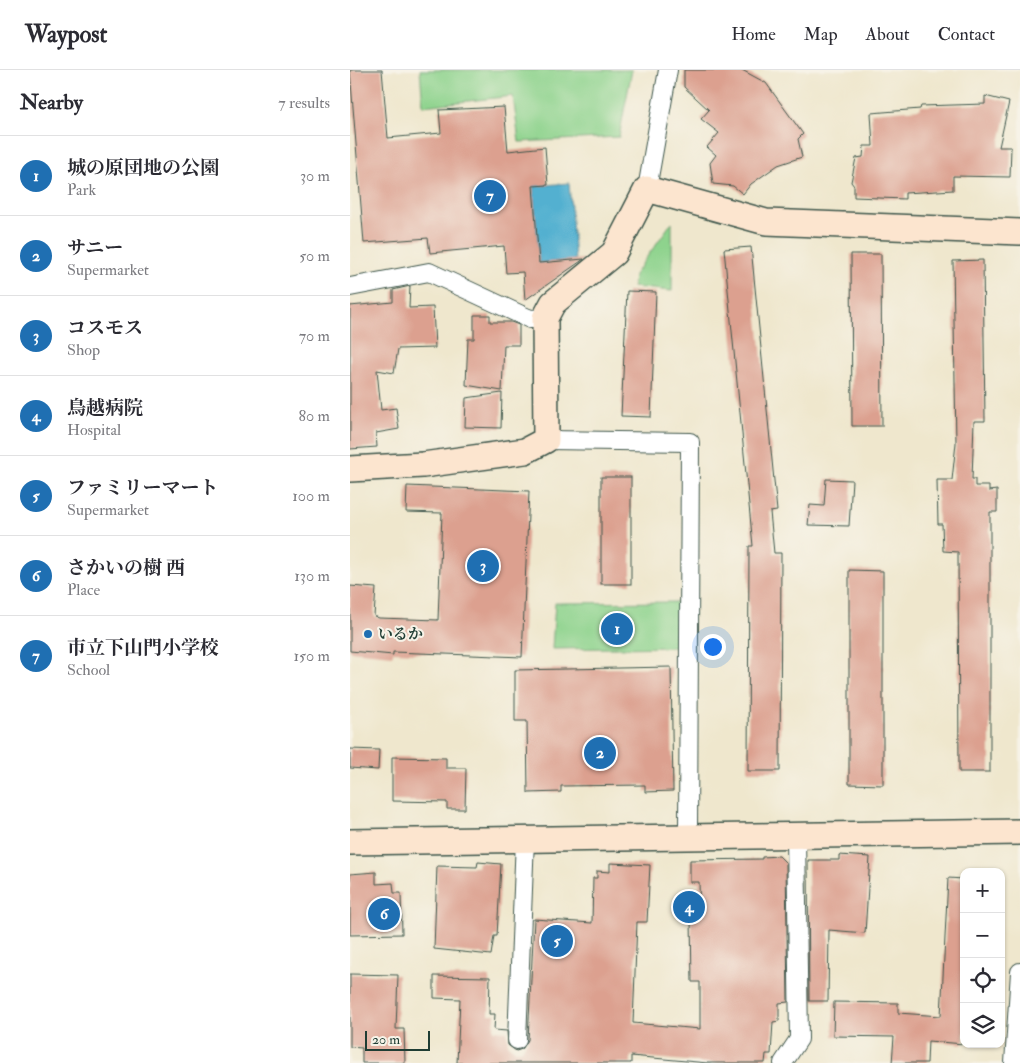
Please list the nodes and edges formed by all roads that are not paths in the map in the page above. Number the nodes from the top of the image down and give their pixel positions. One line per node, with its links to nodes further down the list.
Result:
1 (668, 70): 2 (street)
2 (647, 189): 3 (street); 5 (street)
3 (1020, 232)
4 (350, 287): 5 (street)
5 (545, 318): 6 (street)
6 (546, 440): 7 (street); 9 (street)
7 (350, 469)
8 (1020, 832): 10 (street)
9 (688, 835): 10 (street); 11 (street)
10 (796, 835): 15 (street)
11 (525, 839): 12 (street); 14 (street)
12 (350, 842)
13 (1020, 972): 16 (street)
14 (517, 1040)
15 (782, 1063)
16 (1014, 1063)

